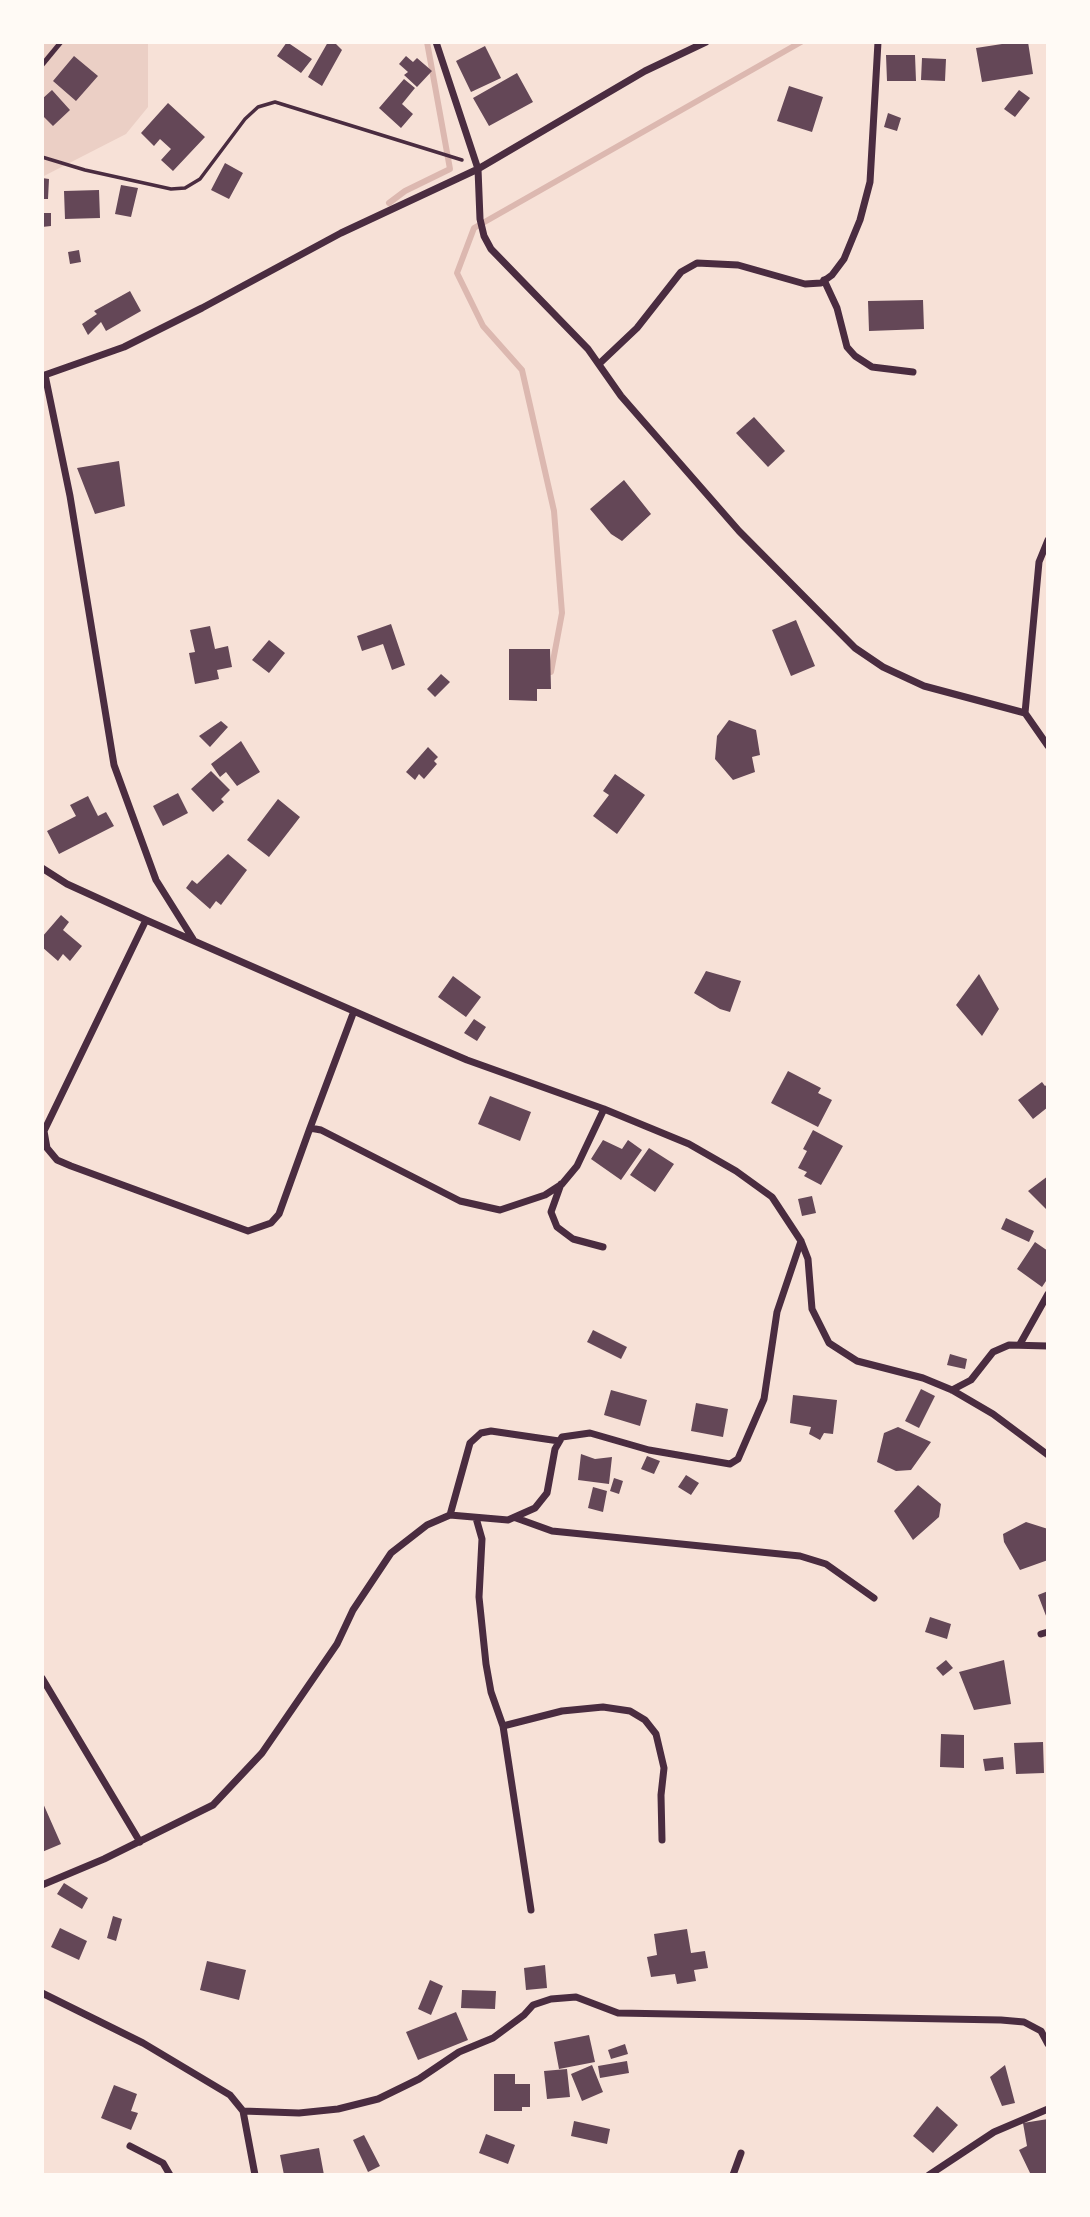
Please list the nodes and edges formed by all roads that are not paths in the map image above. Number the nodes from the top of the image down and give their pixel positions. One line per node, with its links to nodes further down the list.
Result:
1 (61, 42): 5 (lane)
2 (436, 42): 6 (street)
3 (706, 42): 6 (street)
4 (878, 42): 7 (street)
5 (42, 65)
6 (476, 166): 8 (street); 10 (street)
7 (824, 280): 8 (street); 9 (street)
8 (599, 364): 12 (street)
9 (913, 372)
10 (43, 376): 16 (street)
11 (1048, 540): 12 (street)
12 (1025, 713): 13 (street)
13 (1048, 746)
14 (42, 868): 15 (street)
15 (146, 920): 16 (street); 19 (street)
16 (193, 939): 17 (street)
17 (354, 1011): 18 (street); 19 (street)
18 (604, 1109): 20 (street); 21 (street)
19 (310, 1128): 20 (street)
20 (562, 1184): 22 (street)
21 (801, 1241): 26 (street); 27 (street)
22 (603, 1247)
23 (1048, 1294): 24 (street)
24 (1020, 1344): 25 (street); 26 (street)
25 (1048, 1346)
26 (952, 1390): 28 (street)
27 (559, 1441): 29 (street); 31 (street)
28 (1048, 1455)
29 (450, 1515): 30 (street); 36 (street)
30 (477, 1518): 31 (street); 34 (street)
31 (515, 1518): 32 (street)
32 (874, 1598)
33 (42, 1678): 36 (street)
34 (503, 1726): 35 (street); 38 (street)
35 (662, 1840)
36 (140, 1842): 37 (street)
37 (42, 1885)
38 (531, 1910)
39 (42, 1993): 42 (street)
40 (1048, 2044): 42 (street)
41 (1048, 2109): 48 (street)
42 (243, 2111): 46 (street)
43 (130, 2146): 45 (street)
44 (741, 2153): 47 (street)
45 (170, 2175)
46 (255, 2175)
47 (733, 2175)
48 (929, 2175)

